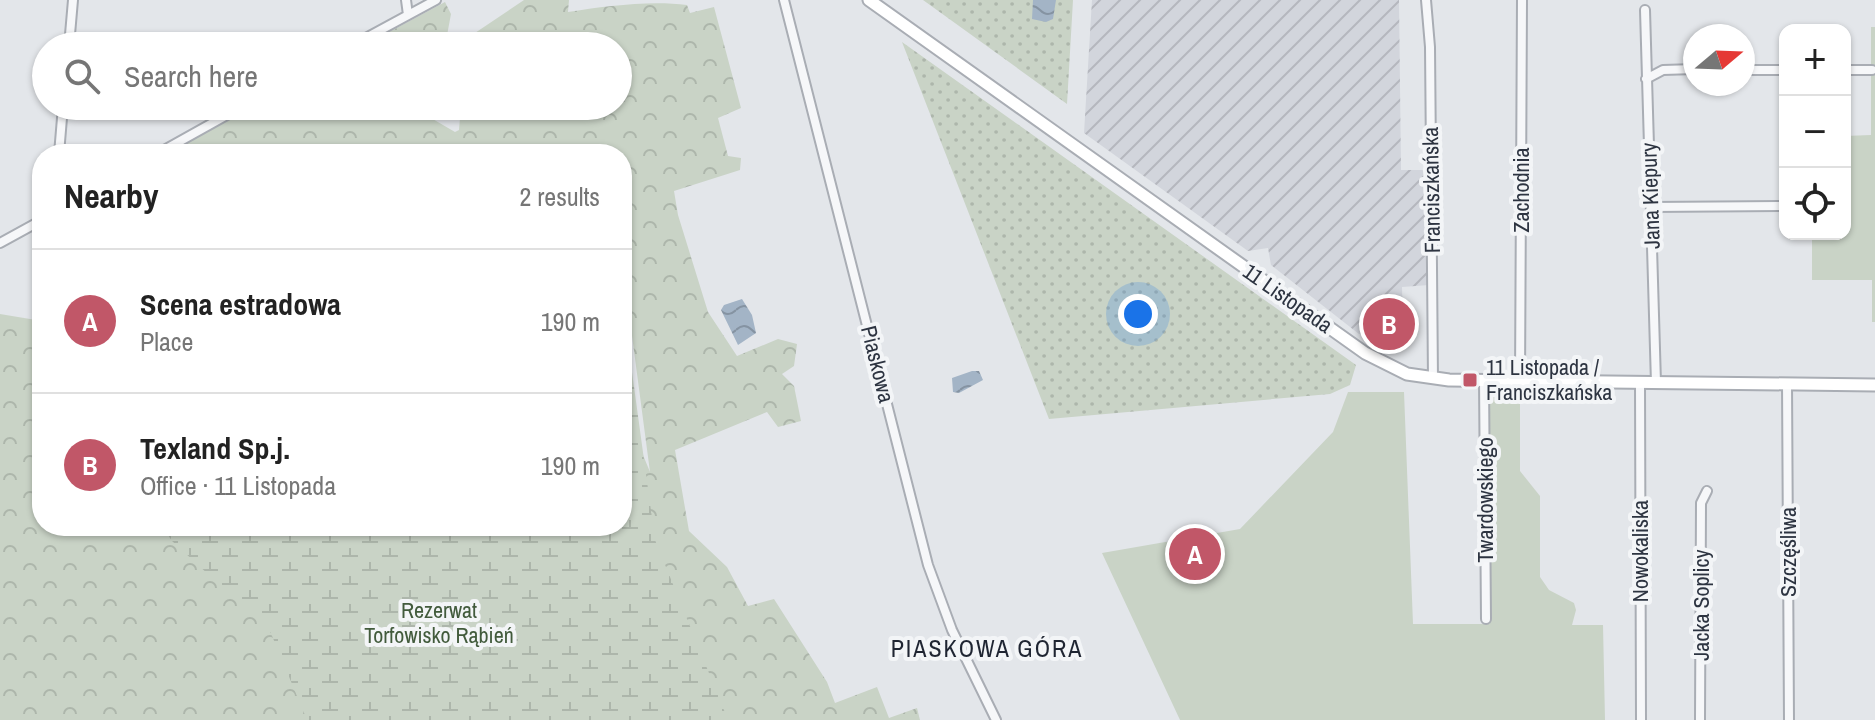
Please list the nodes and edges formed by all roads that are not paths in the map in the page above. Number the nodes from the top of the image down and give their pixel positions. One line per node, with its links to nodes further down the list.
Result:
1 (73, 0): 10 (street)
2 (406, 0): 9 (street)
3 (436, 0): 9 (street)
4 (784, 0): 35 (street, Piaskowa)
5 (869, 0): 26 (street, 11 Listopada)
6 (1426, 0): 26 (street, Franciszkańska)
7 (1522, 0): 28 (street, Zachodnia)
8 (1645, 10): 17 (street, Jana Kiepury)
9 (408, 15): 11 (street)
10 (70, 32)
11 (377, 32)
12 (1683, 69): 17 (street)
13 (1755, 70): 14 (street)
14 (1779, 70)
15 (1851, 70): 16 (street)
16 (1872, 70)
17 (1646, 79): 23 (street, Jana Kiepury)
18 (62, 120): 20 (street)
19 (218, 120): 21 (street)
20 (60, 144)
21 (175, 144)
22 (1779, 206): 23 (street)
23 (1651, 207): 30 (street, Jana Kiepury)
24 (32, 225): 25 (street)
25 (0, 243)
26 (1433, 379): 27 (street, 11 Listopada)
27 (1484, 380): 28 (street, 11 Listopada); 34 (street, Twardowskiego)
28 (1520, 381): 29 (street, 11 Listopada)
29 (1640, 383): 30 (street, 11 Listopada); 36 (street, Nowokaliska)
30 (1656, 383): 31 (street, 11 Listopada)
31 (1787, 383): 32 (street, 11 Listopada); 38 (street, Szczęśliwa)
32 (1875, 385)
33 (1707, 491): 37 (street, Jacka Soplicy)
34 (1486, 619)
35 (996, 720)
36 (1641, 720)
37 (1700, 720)
38 (1789, 720)

